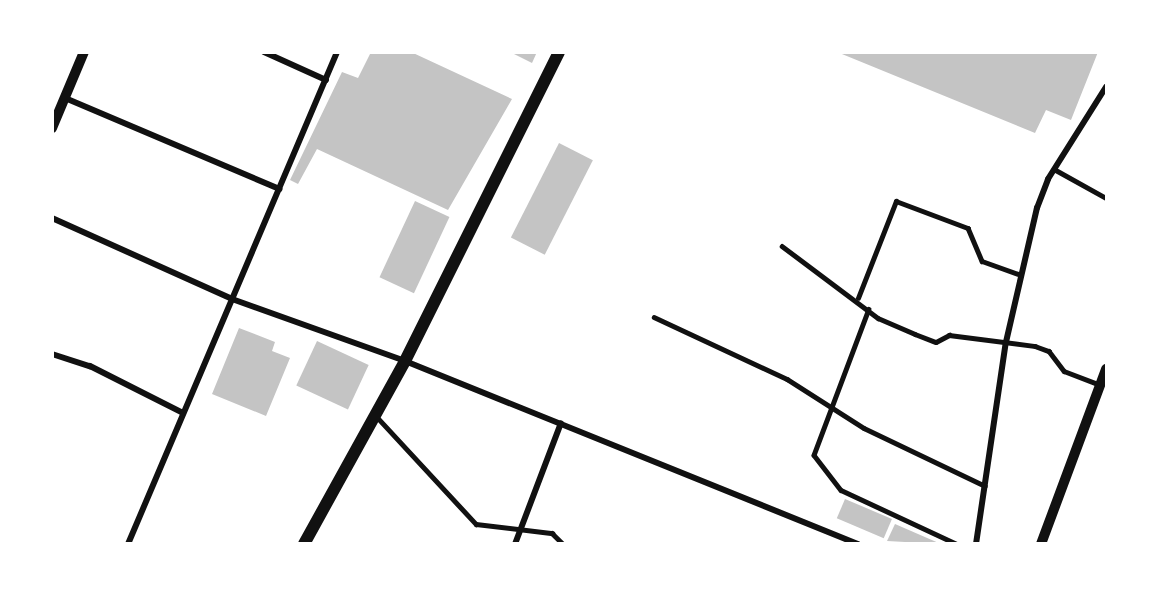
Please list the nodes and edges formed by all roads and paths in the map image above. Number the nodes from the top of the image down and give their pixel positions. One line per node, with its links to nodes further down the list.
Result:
1 (84, 52): 7 (street)
2 (264, 52): 5 (street)
3 (337, 52): 5 (street)
4 (559, 52): 21 (main road)
5 (326, 80): 10 (street)
6 (1107, 87): 9 (street)
7 (65, 98): 8 (street); 10 (street)
8 (52, 128)
9 (1054, 169): 11 (lane); 14 (street)
10 (279, 189): 16 (street)
11 (1107, 198)
12 (52, 218): 16 (street)
13 (782, 246): 15 (lane)
14 (1021, 274): 15 (lane); 19 (street)
15 (858, 298): 17 (lane)
16 (232, 299): 21 (street); 25 (street)
17 (869, 309): 19 (lane); 24 (lane)
18 (654, 317): 24 (lane)
19 (1006, 342): 23 (lane); 28 (street)
20 (52, 354): 25 (street)
21 (405, 361): 26 (main road); 27 (street)
22 (1107, 369): 23 (street)
23 (1101, 393): 37 (street)
24 (831, 408): 28 (lane); 35 (lane)
25 (183, 413): 30 (street)
26 (375, 415): 29 (lane); 31 (main road)
27 (561, 423): 29 (street); 34 (street)
28 (987, 486): 36 (street)
29 (521, 528): 32 (street); 33 (lane)
30 (128, 543)
31 (304, 543)
32 (515, 543)
33 (563, 543)
34 (858, 543)
35 (957, 543)
36 (976, 543)
37 (1041, 543)

